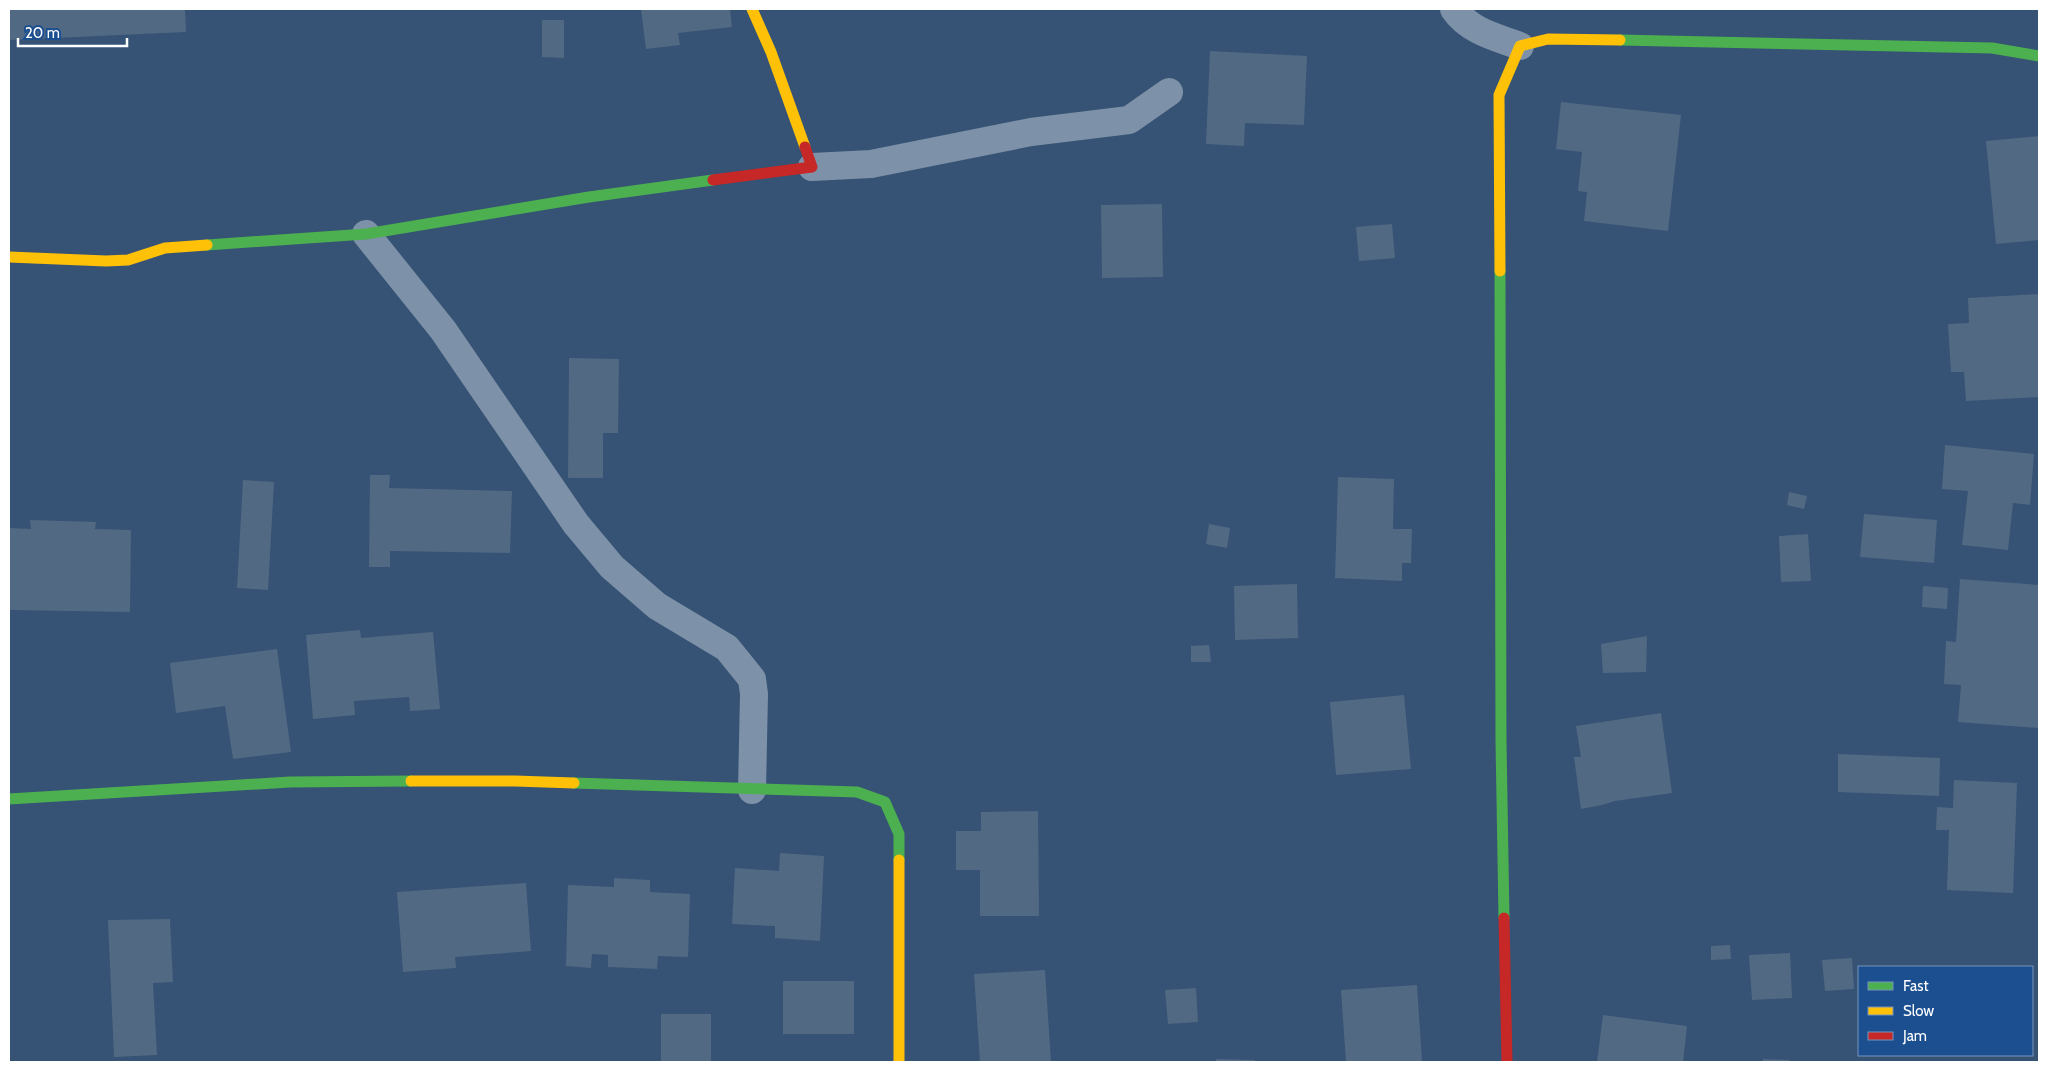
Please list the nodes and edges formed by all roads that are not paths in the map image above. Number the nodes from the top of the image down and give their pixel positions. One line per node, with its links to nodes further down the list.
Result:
1 (752, 9): 6 (street)
2 (1454, 9): 3 (street)
3 (1520, 46): 4 (street); 12 (street)
4 (2039, 56)
5 (1169, 92): 6 (street)
6 (812, 167): 7 (street)
7 (366, 234): 8 (street); 9 (street)
8 (9, 257)
9 (752, 790): 10 (street); 11 (street)
10 (9, 798)
11 (899, 1062)
12 (1507, 1062)

